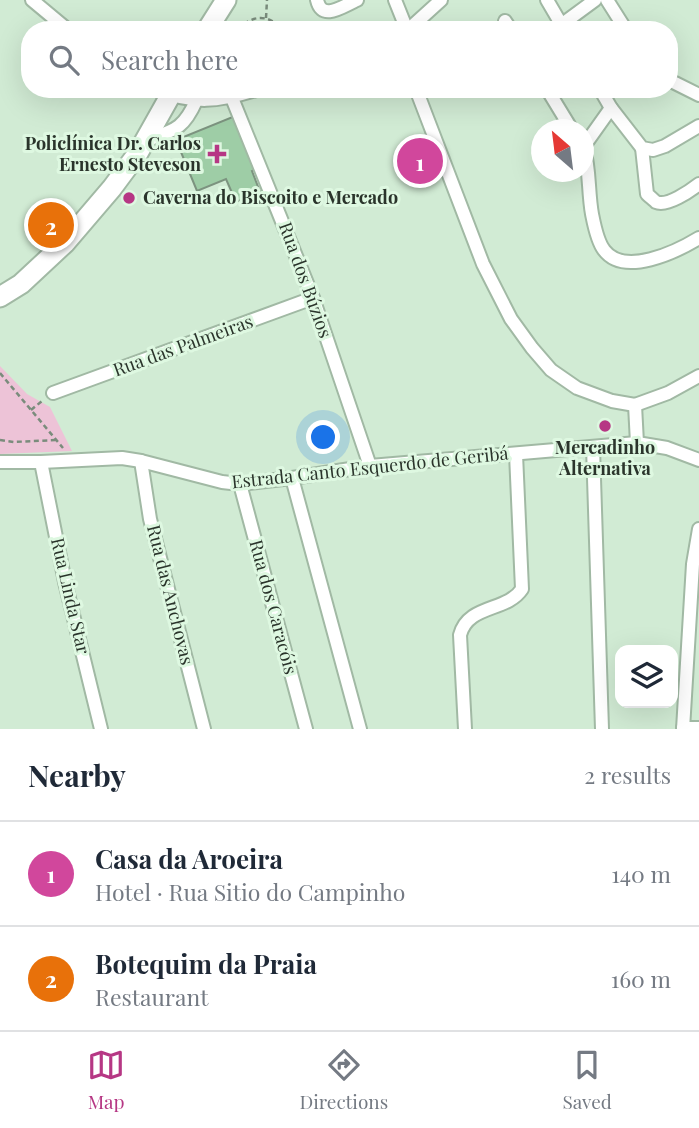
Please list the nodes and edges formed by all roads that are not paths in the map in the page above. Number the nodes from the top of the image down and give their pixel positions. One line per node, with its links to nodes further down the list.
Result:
1 (32, 0): 10 (street)
2 (226, 0): 11 (main road)
3 (317, 0): 4 (street)
4 (357, 0)
5 (394, 0): 12 (street)
6 (441, 0): 13 (street)
7 (547, 0): 14 (street)
8 (595, 0): 15 (street)
9 (607, 0): 16 (street)
10 (57, 21)
11 (213, 21)
12 (403, 21)
13 (417, 21)
14 (559, 21)
15 (570, 21)
16 (620, 21)
17 (678, 84): 18 (street)
18 (699, 94)
19 (163, 98): 30 (main road)
20 (186, 98): 25 (street)
21 (232, 98): 25 (street); 36 (street, Rua dos Búzios)
22 (419, 98): 39 (street)
23 (552, 98): 27 (street)
24 (605, 98): 26 (street)
25 (196, 101): 30 (street)
26 (611, 108): 29 (street); 31 (street)
27 (565, 119)
28 (699, 126): 31 (street)
29 (594, 132)
30 (145, 141): 35 (main road)
31 (642, 148): 33 (street)
32 (589, 182): 34 (street)
33 (699, 184)
34 (699, 239)
35 (0, 297)
36 (313, 299): 38 (street, Rua das Palmeiras); 47 (street, Rua dos Búzios)
37 (699, 376): 39 (street)
38 (53, 393)
39 (635, 405): 40 (street)
40 (637, 443): 41 (street, Estrada Canto Esquerdo de Geribá); 43 (street, Estrada Canto Esquerdo de Geribá)
41 (593, 447): 42 (street, Estrada Canto Esquerdo de Geribá); 57 (street)
42 (516, 454): 47 (street, Estrada Canto Esquerdo de Geribá); 56 (street)
43 (699, 460)
44 (141, 461): 46 (street, Estrada Canto Esquerdo de Geribá); 49 (street, Estrada Canto Esquerdo de Geribá); 53 (street, Rua das Anchovas)
45 (0, 462): 46 (street, Estrada Canto Esquerdo de Geribá)
46 (41, 462): 52 (street, Rua Linda Star)
47 (370, 466): 48 (street, Estrada Canto Esquerdo de Geribá)
48 (292, 478): 49 (street, Estrada Canto Esquerdo de Geribá); 55 (street)
49 (240, 484): 54 (street, Rua dos Caracóis)
50 (699, 529): 58 (street)
51 (699, 728): 58 (street)
52 (102, 729)
53 (204, 729)
54 (306, 729)
55 (360, 729)
56 (465, 729)
57 (602, 729)
58 (683, 729)

